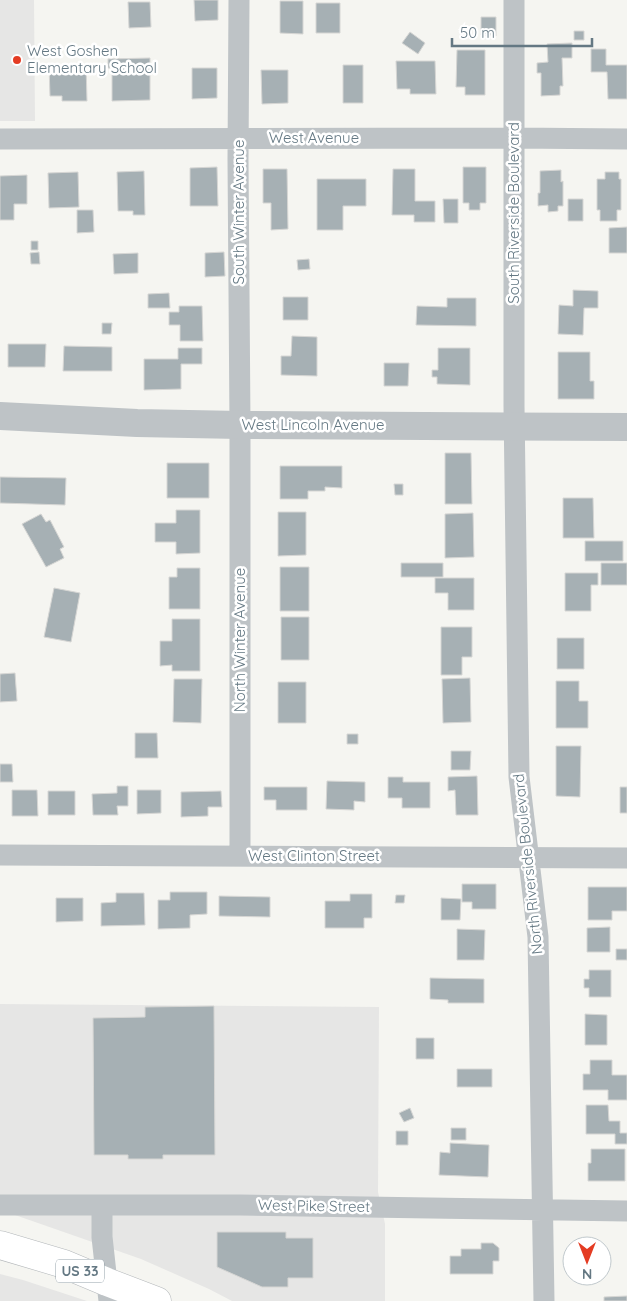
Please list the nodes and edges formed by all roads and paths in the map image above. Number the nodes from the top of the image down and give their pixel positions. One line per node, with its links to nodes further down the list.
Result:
1 (239, 0): 3 (street, South Winter Avenue)
2 (514, 0): 4 (street, South Riverside Boulevard)
3 (238, 138): 4 (street, West Avenue); 5 (street, West Avenue); 8 (street, South Winter Avenue)
4 (514, 138): 6 (street, West Avenue); 9 (street, South Riverside Boulevard)
5 (0, 139)
6 (627, 139)
7 (0, 416): 8 (street, West Lincoln Avenue)
8 (240, 425): 9 (street, West Lincoln Avenue); 12 (street, North Winter Avenue)
9 (515, 427): 10 (street, West Lincoln Avenue); 13 (street, North Riverside Boulevard)
10 (627, 427)
11 (0, 854): 12 (street, West Clinton Street)
12 (240, 856): 13 (street, West Clinton Street)
13 (528, 858): 14 (street, West Clinton Street); 17 (street, North Riverside Boulevard)
14 (627, 858)
15 (0, 1205): 16 (street, West Pike Street)
16 (102, 1205): 17 (street, West Pike Street); 20 (street)
17 (543, 1210): 18 (street, West Pike Street); 22 (street, North Riverside Boulevard)
18 (627, 1211)
19 (0, 1246): 20 (highway, US 33)
20 (108, 1292): 21 (highway, US 33)
21 (157, 1301)
22 (544, 1301)

